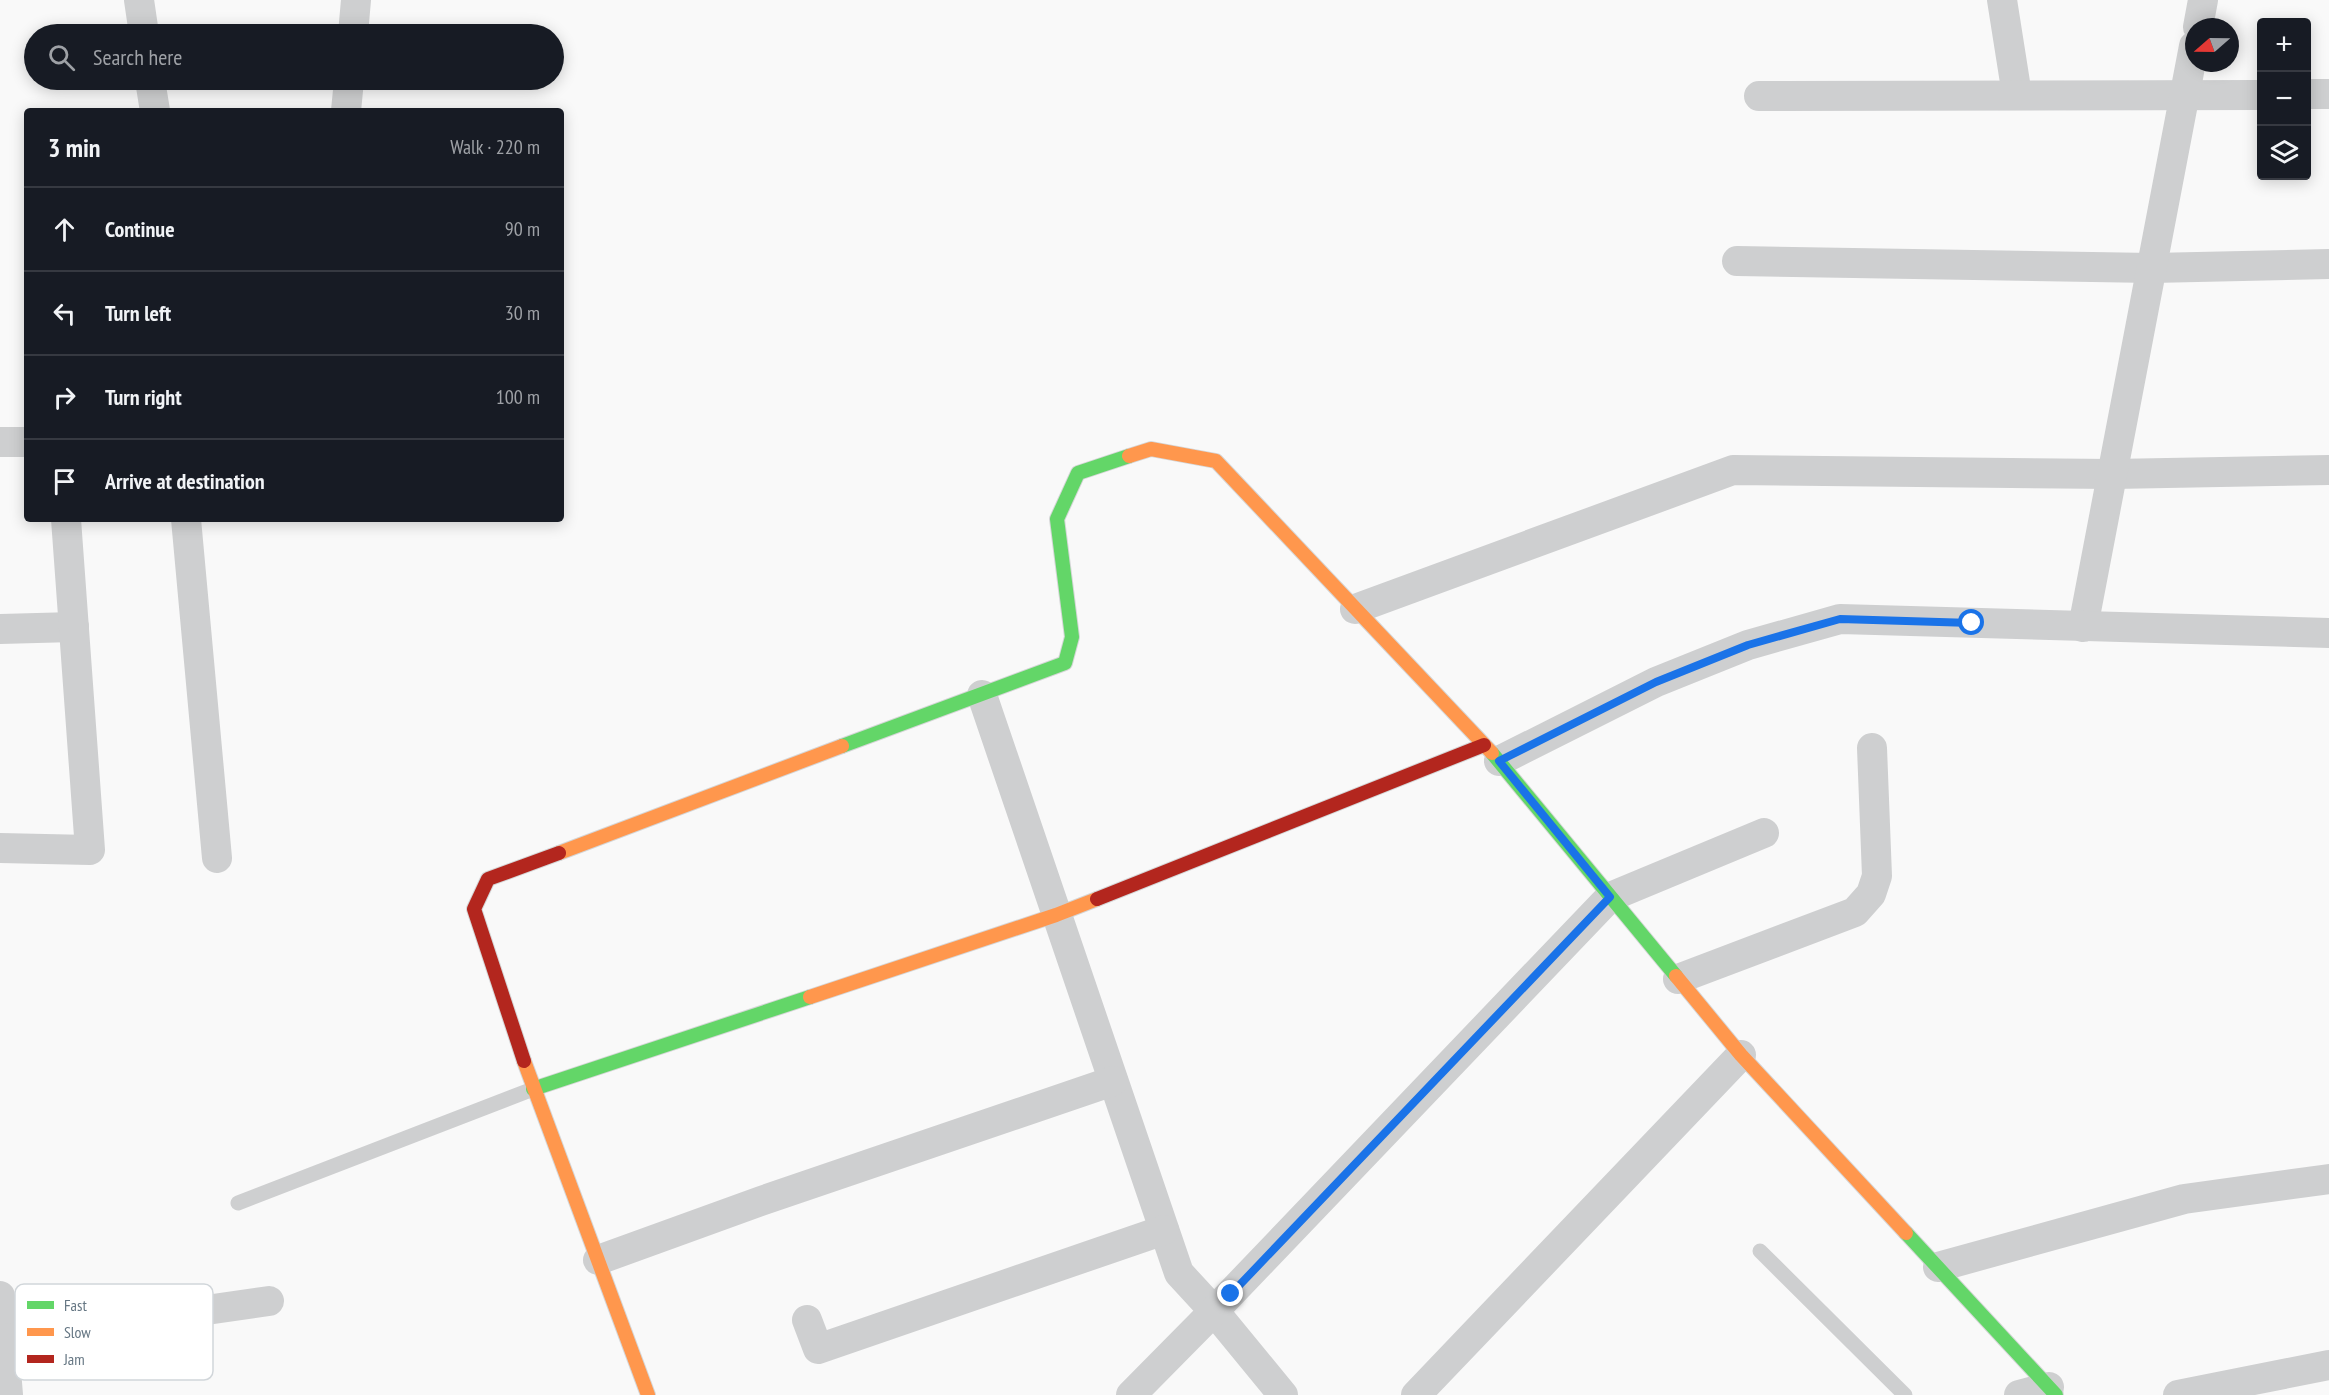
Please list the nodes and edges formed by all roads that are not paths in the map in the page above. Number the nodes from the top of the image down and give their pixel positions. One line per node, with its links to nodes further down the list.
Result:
1 (139, 0): 6 (street)
2 (356, 0): 7 (street)
3 (2002, 0): 13 (street)
4 (2203, 0): 5 (street)
5 (2200, 18)
6 (143, 24)
7 (354, 24)
8 (2189, 72): 16 (street)
9 (152, 90): 17 (street)
10 (348, 90): 18 (street)
11 (2311, 94): 12 (street)
12 (2329, 94)
13 (2017, 95): 15 (street); 16 (street)
14 (2257, 95): 16 (street)
15 (1759, 96)
16 (2184, 96): 21 (street)
17 (155, 108)
18 (346, 108)
19 (1737, 261): 21 (street)
20 (2329, 264): 21 (street)
21 (2152, 268): 25 (street)
22 (0, 442): 23 (street)
23 (24, 442)
24 (2329, 470): 25 (street)
25 (2113, 474): 28 (street); 30 (street)
26 (66, 522): 29 (street)
27 (186, 522): 38 (street)
28 (1355, 609): 33 (street); 35 (street)
29 (74, 627): 31 (street); 37 (street)
30 (2083, 627): 32 (street); 35 (street)
31 (0, 629)
32 (2329, 633)
33 (982, 695): 40 (street); 44 (street)
34 (1872, 748): 41 (street)
35 (1491, 753): 39 (street); 40 (street)
36 (1764, 833): 39 (street)
37 (0, 848)
38 (217, 858)
39 (1610, 897): 41 (street); 54 (street)
40 (1056, 915): 43 (street); 44 (street)
41 (1678, 978): 42 (street)
42 (1741, 1055): 50 (street); 64 (street)
43 (1113, 1081): 47 (street); 49 (street)
44 (533, 1089): 46 (lane); 49 (street)
45 (2329, 1179): 50 (street)
46 (238, 1203)
47 (1164, 1230): 54 (street); 55 (street)
48 (1760, 1251): 65 (lane)
49 (598, 1260): 61 (street)
50 (1938, 1267): 59 (street)
51 (0, 1296): 57 (street)
52 (269, 1301): 53 (street)
53 (213, 1309)
54 (1214, 1311): 62 (street); 63 (street)
55 (807, 1320)
56 (15, 1337): 57 (street)
57 (4, 1339): 60 (street)
58 (2329, 1365): 67 (street)
59 (2053, 1391): 66 (street)
60 (8, 1395)
61 (648, 1395)
62 (1131, 1395)
63 (1283, 1395)
64 (1416, 1395)
65 (1905, 1395)
66 (2019, 1395)
67 (2178, 1395)

